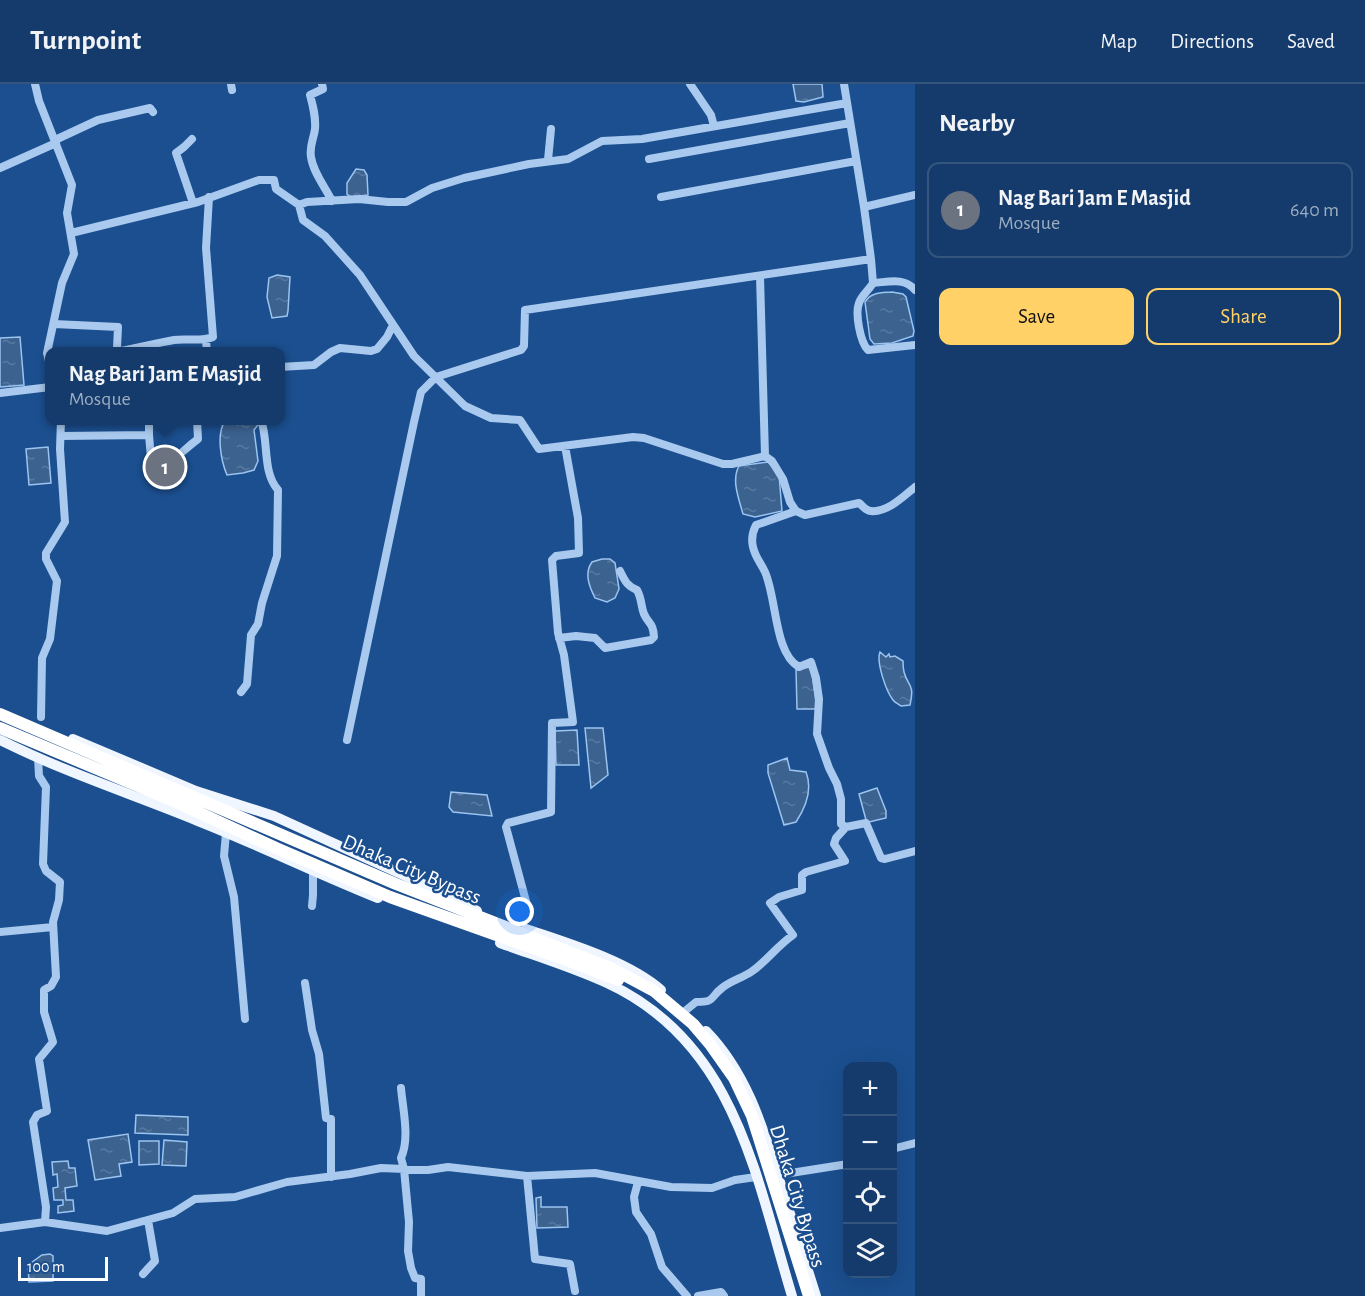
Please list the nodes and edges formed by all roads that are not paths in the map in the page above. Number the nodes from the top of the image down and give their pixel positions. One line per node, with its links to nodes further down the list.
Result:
1 (35, 84): 11 (street)
2 (322, 84): 19 (street)
3 (690, 84): 8 (street)
4 (844, 84): 5 (street)
5 (847, 103): 7 (street); 8 (street)
6 (153, 112): 11 (street)
7 (850, 123): 12 (street); 14 (street)
8 (714, 126): 13 (street)
9 (551, 129): 13 (street)
10 (192, 139): 20 (street)
11 (55, 141): 15 (street); 23 (street)
12 (649, 159)
13 (548, 160): 19 (street)
14 (856, 161): 18 (street); 22 (street)
15 (0, 168)
16 (915, 195): 22 (street)
17 (209, 197): 20 (street); 21 (street); 30 (street)
18 (661, 197)
19 (332, 201): 21 (street)
20 (193, 203): 23 (street)
21 (298, 205): 29 (street)
22 (864, 207): 24 (street)
23 (71, 233): 28 (street)
24 (871, 259): 25 (street); 26 (street)
25 (760, 276): 37 (street); 47 (street)
26 (873, 283): 27 (street); 31 (street)
27 (915, 290)
28 (54, 324): 32 (street); 33 (street)
29 (393, 325): 36 (street); 37 (street)
30 (206, 340): 34 (street); 35 (street)
31 (915, 345)
32 (48, 347)
33 (117, 347)
34 (147, 347)
35 (207, 347)
36 (285, 367)
37 (436, 377): 46 (street); 58 (street)
38 (45, 388): 39 (street)
39 (0, 393)
40 (61, 425): 45 (street)
41 (149, 425): 44 (street)
42 (197, 425): 44 (street)
43 (263, 425): 52 (street)
44 (149, 435): 45 (street)
45 (61, 436): 55 (street)
46 (565, 446): 47 (street); 51 (street)
47 (765, 456): 49 (street)
48 (915, 487): 49 (street)
49 (796, 511): 60 (street)
50 (621, 571): 51 (street)
51 (559, 638): 65 (street)
52 (241, 692)
53 (0, 710): 65 (main road)
54 (0, 714): 92 (highway, Dhaka City Bypass)
55 (41, 717)
56 (0, 728): 91 (highway, Dhaka City Bypass)
57 (0, 740): 59 (main road)
58 (347, 740)
59 (38, 757): 61 (main road); 66 (street)
60 (846, 827): 62 (street); 69 (street)
61 (226, 833): 63 (main road); 70 (street)
62 (915, 851)
63 (313, 872): 64 (street); 79 (main road)
64 (312, 906)
65 (518, 926): 69 (main road)
66 (53, 927): 67 (street); 82 (street)
67 (0, 932)
68 (304, 983): 78 (street)
69 (685, 1011): 76 (main road)
70 (244, 1019)
71 (401, 1088): 75 (street)
72 (915, 1143): 73 (street)
73 (897, 1148)
74 (843, 1165): 76 (street)
75 (404, 1169): 77 (street); 78 (street); 86 (street)
76 (778, 1175): 93 (main road)
77 (527, 1176): 80 (street); 85 (street)
78 (331, 1177): 81 (street)
79 (756, 1177): 80 (street); 90 (main road)
80 (638, 1182): 87 (street)
81 (148, 1220): 82 (street); 84 (street)
82 (45, 1222): 83 (street)
83 (0, 1228)
84 (143, 1274)
85 (575, 1291)
86 (421, 1296)
87 (687, 1296)
88 (698, 1296): 89 (street)
89 (724, 1296)
90 (792, 1296)
91 (802, 1296)
92 (808, 1296)
93 (816, 1296)

